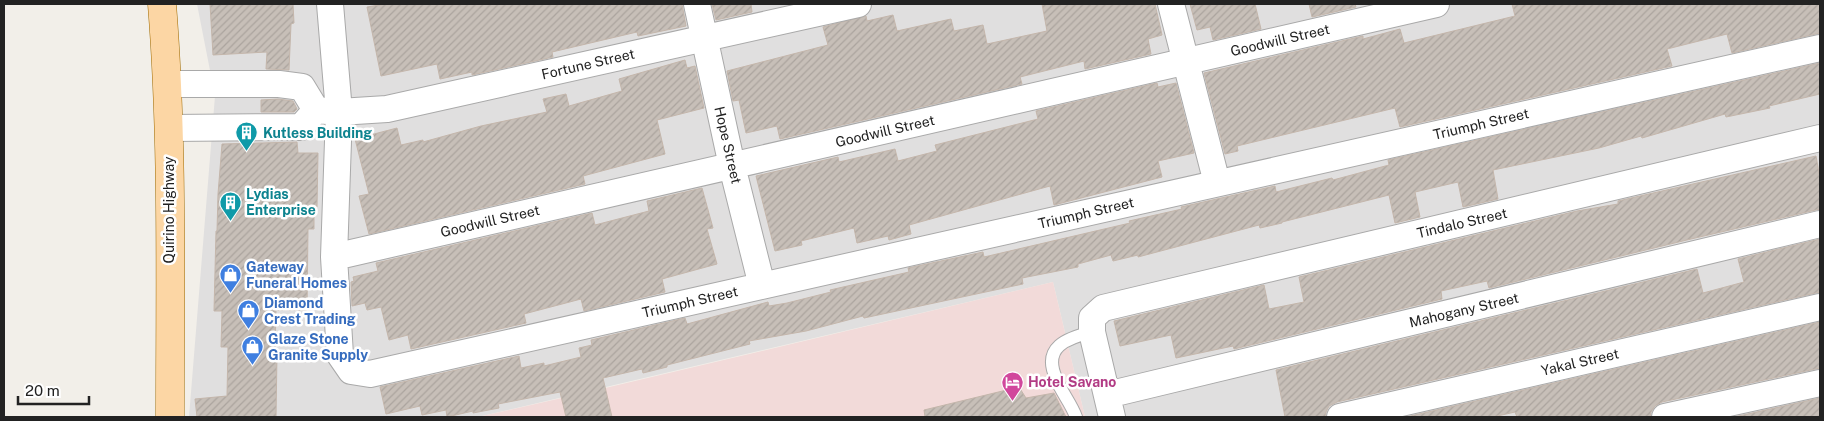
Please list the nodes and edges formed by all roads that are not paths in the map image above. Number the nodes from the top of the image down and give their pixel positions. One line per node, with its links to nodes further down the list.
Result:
1 (162, 4): 10 (main road, Quirino Highway)
2 (330, 4): 11 (street)
3 (697, 4): 7 (street, Hope Street)
4 (858, 4): 7 (street, Fortune Street)
5 (1171, 4): 9 (street)
6 (1436, 4): 9 (street, Goodwill Street)
7 (704, 38): 11 (street, Fortune Street); 14 (street, Hope Street)
8 (1820, 48): 15 (street, Triumph Street)
9 (1185, 61): 14 (street, Goodwill Street); 15 (street)
10 (167, 84): 11 (street); 12 (main road, Quirino Highway)
11 (327, 111): 12 (street); 17 (street)
12 (169, 128): 23 (main road, Quirino Highway)
13 (1820, 138): 20 (street, Tindalo Street)
14 (732, 166): 17 (street, Goodwill Street); 18 (street, Hope Street)
15 (1217, 184): 18 (street, Triumph Street)
16 (1820, 224): 22 (street, Mahogany Street)
17 (334, 257): 18 (street, Triumph Street)
18 (762, 286)
19 (1820, 307): 25 (street, Yakal Street)
20 (1092, 332): 22 (street); 24 (lane)
21 (1820, 383): 26 (street)
22 (1110, 406)
23 (170, 417)
24 (1076, 417)
25 (1340, 417)
26 (1665, 417)

